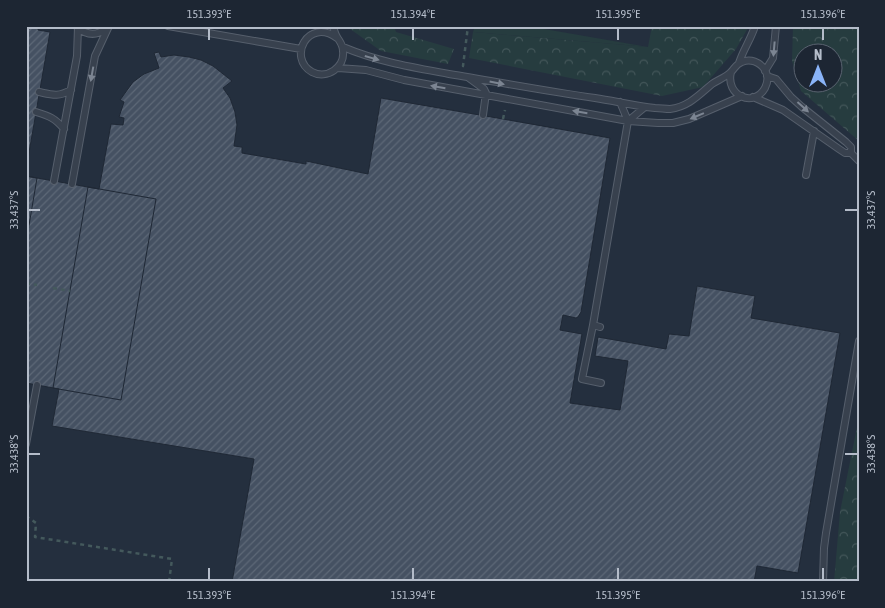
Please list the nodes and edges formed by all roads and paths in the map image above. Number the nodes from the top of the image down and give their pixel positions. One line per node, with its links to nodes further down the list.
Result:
1 (168, 26): 12 (lane)
2 (313, 26): 9 (lane)
3 (333, 26): 10 (lane)
4 (468, 26): 14 (path)
5 (755, 26): 13 (lane)
6 (776, 26): 17 (lane, one-way to 17)
7 (77, 27): 8 (lane); 19 (lane)
8 (108, 27): 37 (lane, one-way to 37)
9 (311, 35): 10 (lane); 12 (lane)
10 (337, 38): 11 (lane)
11 (343, 47): 15 (lane); 18 (lane, one-way to 18)
12 (301, 49): 15 (lane)
13 (739, 63): 16 (lane); 17 (lane)
14 (463, 66)
15 (338, 68): 21 (lane, one-way to 15)
16 (731, 72): 22 (lane); 25 (lane)
17 (766, 73): 23 (lane); 33 (lane, one-way to 33)
18 (468, 77): 21 (lane); 24 (lane, one-way to 24)
19 (71, 90): 20 (lane); 31 (lane)
20 (39, 92)
21 (486, 96): 28 (lane); 30 (lane, one-way to 21)
22 (742, 96): 23 (lane); 30 (lane, one-way to 30)
23 (753, 97): 32 (lane)
24 (620, 102): 25 (lane); 30 (lane)
25 (645, 107): 30 (lane)
26 (505, 110): 29 (path)
27 (36, 112): 31 (lane)
28 (483, 115)
29 (503, 119)
30 (628, 121): 43 (lane)
31 (64, 129): 36 (lane)
32 (814, 131): 33 (lane); 35 (lane)
33 (851, 153): 34 (lane)
34 (859, 161)
35 (806, 175)
36 (54, 181)
37 (72, 184)
38 (26, 283): 39 (path)
39 (37, 285)
40 (53, 288): 41 (path)
41 (70, 291)
42 (859, 341): 48 (lane)
43 (601, 383)
44 (38, 385): 45 (lane)
45 (26, 444)
46 (27, 516): 47 (path)
47 (168, 582)
48 (823, 582)

